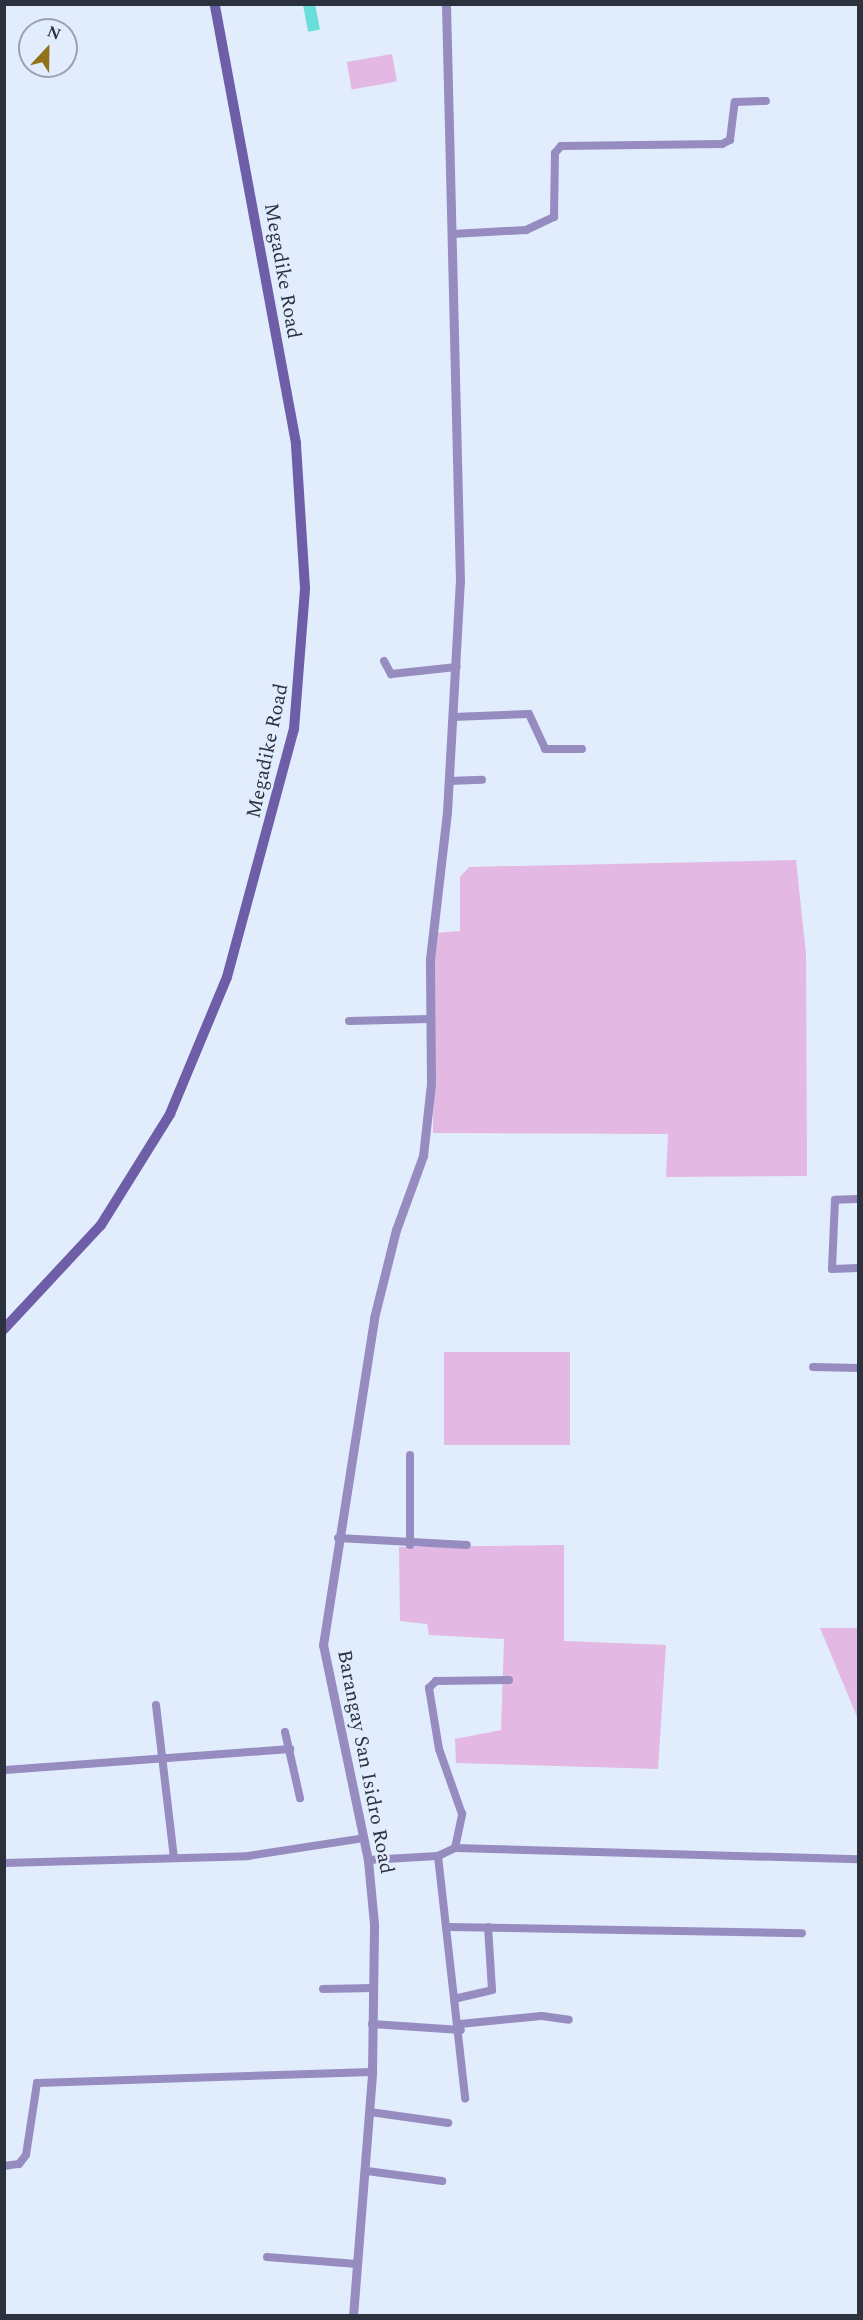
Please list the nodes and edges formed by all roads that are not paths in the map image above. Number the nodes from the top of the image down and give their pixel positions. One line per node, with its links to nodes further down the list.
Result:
1 (215, 4): 15 (main road, Megadike Road)
2 (446, 4): 4 (street, Barangay San Isidro Road)
3 (766, 101): 4 (street)
4 (453, 234): 6 (street, Barangay San Isidro Road)
5 (384, 662): 6 (street)
6 (457, 667): 7 (street, Barangay San Isidro Road)
7 (453, 717): 8 (street); 9 (street, Barangay San Isidro Road)
8 (582, 749)
9 (449, 780): 10 (street); 11 (street, Barangay San Isidro Road)
10 (482, 780)
11 (429, 1019): 12 (street); 19 (street, Barangay San Isidro Road)
12 (349, 1022)
13 (858, 1199): 14 (street)
14 (858, 1268)
15 (4, 1329)
16 (813, 1367): 17 (street)
17 (858, 1368)
18 (410, 1455): 20 (street)
19 (338, 1538): 20 (street); 29 (street, Barangay San Isidro Road)
20 (410, 1545): 21 (street)
21 (467, 1545)
22 (509, 1680): 30 (street)
23 (156, 1705): 26 (street)
24 (285, 1732): 25 (street)
25 (290, 1749): 26 (street); 28 (street)
26 (162, 1758): 27 (street); 32 (street)
27 (5, 1770)
28 (300, 1798)
29 (364, 1838): 32 (street); 34 (street, Barangay San Isidro Road)
30 (455, 1848): 31 (street); 33 (street)
31 (438, 1856): 34 (street); 36 (street)
32 (174, 1858): 35 (street)
33 (858, 1859)
34 (368, 1860): 39 (street, Barangay San Isidro Road)
35 (4, 1863)
36 (448, 1927): 37 (street); 41 (street)
37 (488, 1927): 38 (street); 41 (street)
38 (802, 1933)
39 (373, 1988): 40 (street); 43 (street, Barangay San Isidro Road)
40 (323, 1989)
41 (458, 1998): 44 (street)
42 (569, 2020): 44 (street)
43 (372, 2024): 44 (street); 45 (street, Barangay San Isidro Road)
44 (460, 2027): 46 (street)
45 (372, 2072): 47 (street, Barangay San Isidro Road); 49 (street)
46 (465, 2098)
47 (370, 2112): 48 (street); 50 (street, Barangay San Isidro Road)
48 (448, 2123)
49 (4, 2166)
50 (367, 2171): 51 (street); 53 (street, Barangay San Isidro Road)
51 (441, 2181)
52 (267, 2257): 53 (street)
53 (357, 2264): 54 (street, Barangay San Isidro Road)
54 (353, 2316)

